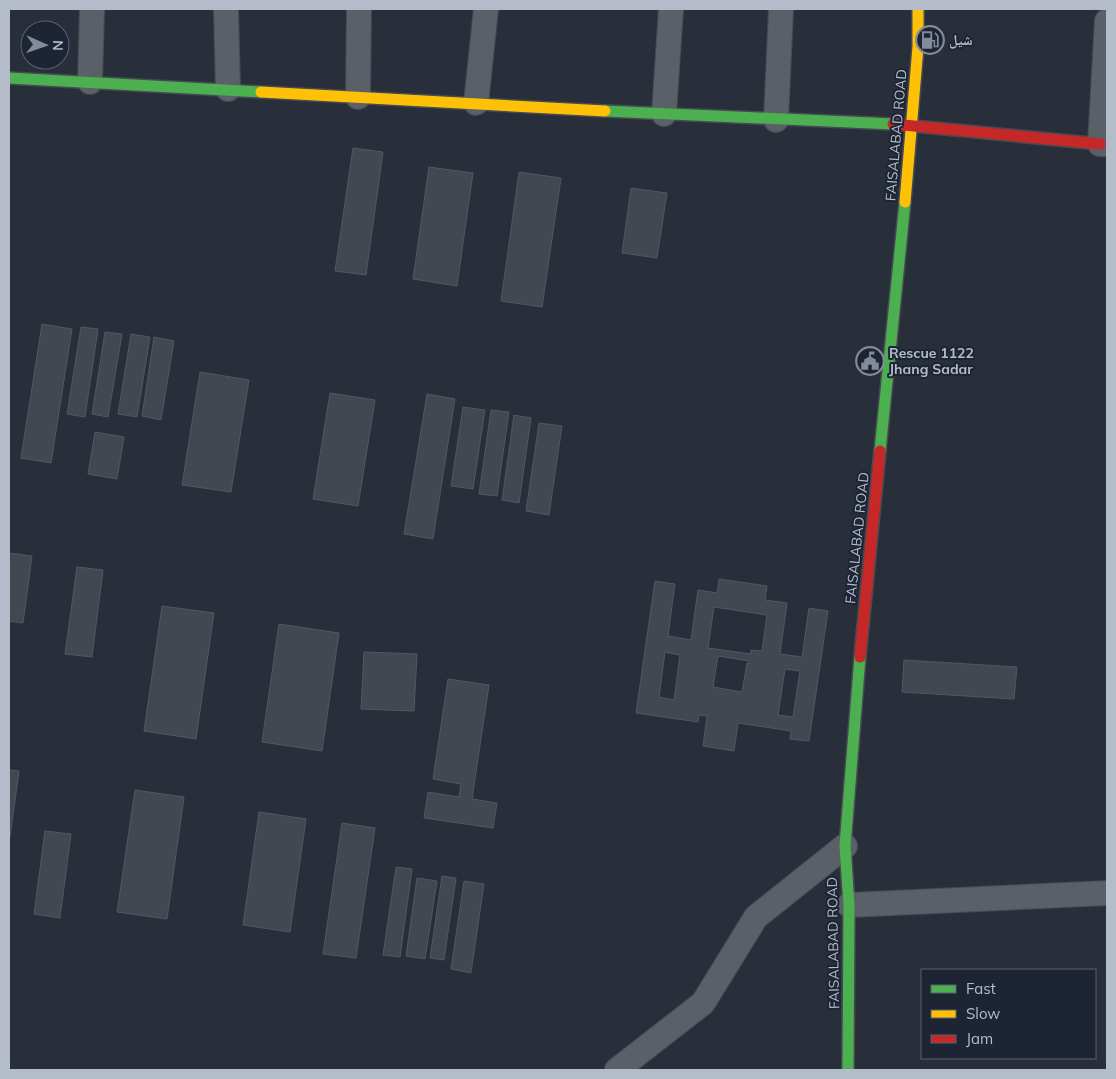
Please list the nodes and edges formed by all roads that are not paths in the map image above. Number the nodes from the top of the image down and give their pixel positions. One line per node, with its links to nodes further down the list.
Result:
1 (92, 9): 10 (street)
2 (226, 9): 11 (street)
3 (359, 9): 12 (street)
4 (486, 9): 13 (street)
5 (671, 9): 14 (street)
6 (782, 9): 15 (street)
7 (918, 9): 16 (street, FAISALABAD ROAD)
8 (1107, 21): 17 (street)
9 (9, 78): 10 (street)
10 (90, 82): 11 (street)
11 (228, 89): 12 (street)
12 (358, 97): 13 (street)
13 (476, 103): 14 (street)
14 (664, 114): 15 (street)
15 (776, 120): 16 (street)
16 (912, 125): 17 (street); 18 (street, FAISALABAD ROAD)
17 (1103, 144)
18 (845, 846): 20 (street, FAISALABAD ROAD); 21 (street)
19 (1107, 893): 20 (street)
20 (849, 905): 22 (street, FAISALABAD ROAD)
21 (617, 1070)
22 (848, 1070)

